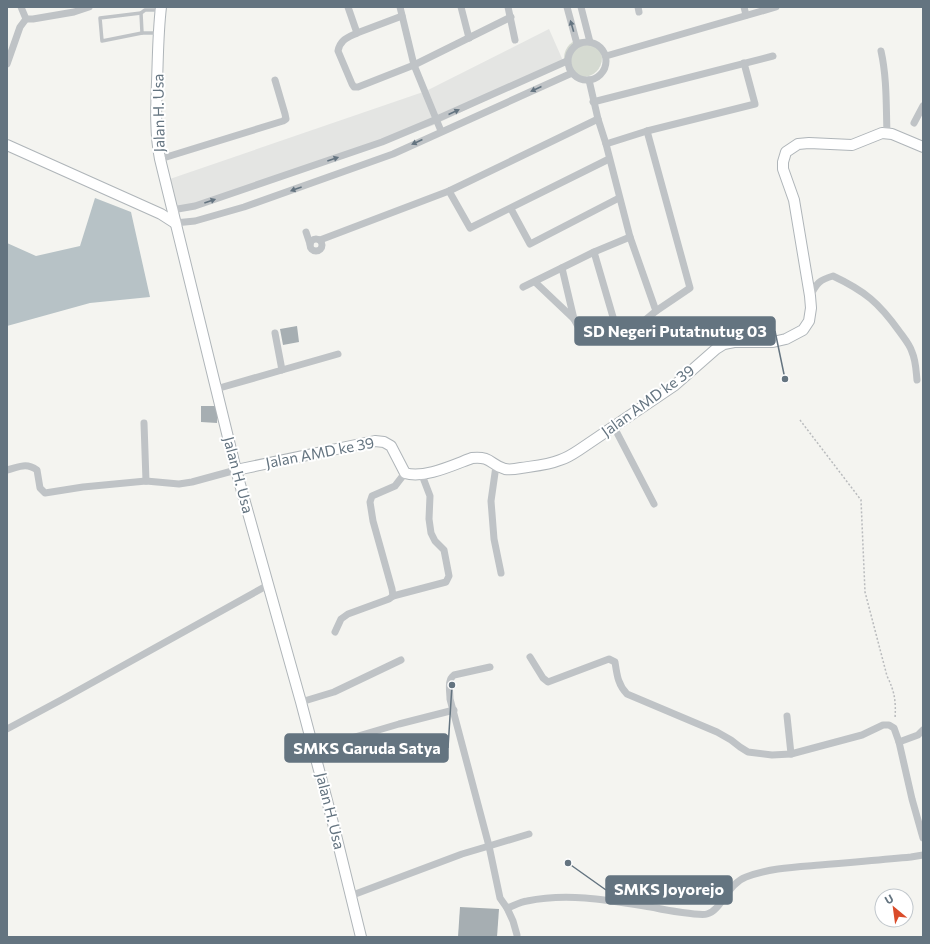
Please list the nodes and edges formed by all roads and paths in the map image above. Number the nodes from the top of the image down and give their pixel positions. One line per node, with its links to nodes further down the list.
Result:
1 (21, 7): 16 (street)
2 (89, 7): 16 (street)
3 (348, 7): 19 (street)
4 (400, 7): 13 (street)
5 (461, 7): 20 (street)
6 (508, 7): 15 (street)
7 (567, 7): 23 (street, one-way to 7)
8 (581, 7): 22 (street)
9 (744, 7): 14 (street)
10 (776, 7): 14 (street)
11 (161, 9): 12 (lane); 18 (street, Jalan H. Usa)
12 (141, 13): 17 (lane); 17 (lane)
13 (402, 16): 19 (street); 30 (street)
14 (746, 16): 25 (street)
15 (511, 17): 20 (street); 21 (street)
16 (26, 19): 29 (street)
17 (142, 33): 18 (lane)
18 (159, 33): 45 (street, Jalan H. Usa)
19 (357, 33): 30 (street)
20 (469, 38): 30 (street)
21 (515, 40)
22 (590, 42): 23 (street); 25 (street)
23 (577, 44): 27 (street)
24 (881, 51): 41 (street)
25 (606, 56): 33 (street)
26 (773, 56): 28 (street)
27 (567, 61): 31 (street); 36 (street, one-way to 27)
28 (744, 63): 34 (street); 40 (street)
29 (7, 64)
30 (414, 65): 36 (street)
31 (572, 73): 33 (street); 39 (street, one-way to 39)
32 (275, 80): 45 (street)
33 (590, 80): 34 (street)
34 (593, 102): 37 (street)
35 (923, 106): 38 (street)
36 (437, 119): 39 (street); 50 (street, one-way to 36)
37 (598, 119): 42 (street); 47 (street)
38 (914, 123)
39 (441, 131): 52 (street, one-way to 52)
40 (647, 131): 42 (street); 60 (street)
41 (887, 133): 44 (street); 59 (street, Jalan AMD ke 39)
42 (606, 144): 46 (street)
43 (7, 145): 51 (street)
44 (923, 147)
45 (160, 159): 50 (street, Jalan H. Usa)
46 (609, 159): 48 (street); 49 (street)
47 (449, 191): 49 (street); 53 (street)
48 (620, 198): 49 (street); 54 (street)
49 (511, 209)
50 (172, 210): 51 (street); 52 (street, Jalan H. Usa)
51 (161, 214): 52 (street)
52 (175, 222): 67 (street, Jalan H. Usa)
53 (306, 232)
54 (630, 237): 55 (street); 60 (street)
55 (594, 252): 56 (street); 60 (street)
56 (562, 268): 57 (street); 61 (street)
57 (535, 282): 58 (street); 61 (street)
58 (523, 287)
59 (810, 296): 66 (street); 70 (street, Jalan AMD ke 39)
60 (656, 311)
61 (574, 318): 62 (street)
62 (580, 330)
63 (275, 333): 65 (street)
64 (338, 354): 65 (street)
65 (282, 370): 67 (street)
66 (917, 380)
67 (216, 389): 73 (street, Jalan H. Usa)
68 (800, 420): 88 (path)
69 (144, 423): 76 (street)
70 (614, 427): 71 (street, Jalan AMD ke 39); 77 (street)
71 (496, 466): 75 (street, Jalan AMD ke 39); 78 (street)
72 (7, 470): 76 (street)
73 (236, 470): 74 (street, Jalan AMD ke 39); 76 (street); 79 (street, Jalan H. Usa)
74 (405, 473): 75 (street, Jalan AMD ke 39); 80 (street)
75 (422, 475): 80 (street)
76 (146, 481)
77 (654, 504)
78 (500, 573)
79 (268, 585): 85 (street, Jalan H. Usa); 89 (street)
80 (393, 596): 81 (street)
81 (335, 632)
82 (530, 657): 93 (street)
83 (401, 660): 85 (street)
84 (490, 667): 86 (street)
85 (301, 702): 92 (street, Jalan H. Usa)
86 (454, 710): 92 (street); 96 (street)
87 (787, 716): 93 (street)
88 (894, 728): 91 (street); 93 (street)
89 (7, 729)
90 (923, 730): 91 (street)
91 (899, 742): 95 (street)
92 (314, 749): 98 (street, Jalan H. Usa)
93 (791, 754)
94 (529, 834): 96 (street)
95 (923, 838)
96 (489, 846): 98 (street); 99 (street)
97 (923, 855): 99 (street)
98 (350, 896): 100 (street, Jalan H. Usa)
99 (506, 908): 101 (street)
100 (361, 937)
101 (517, 937)

